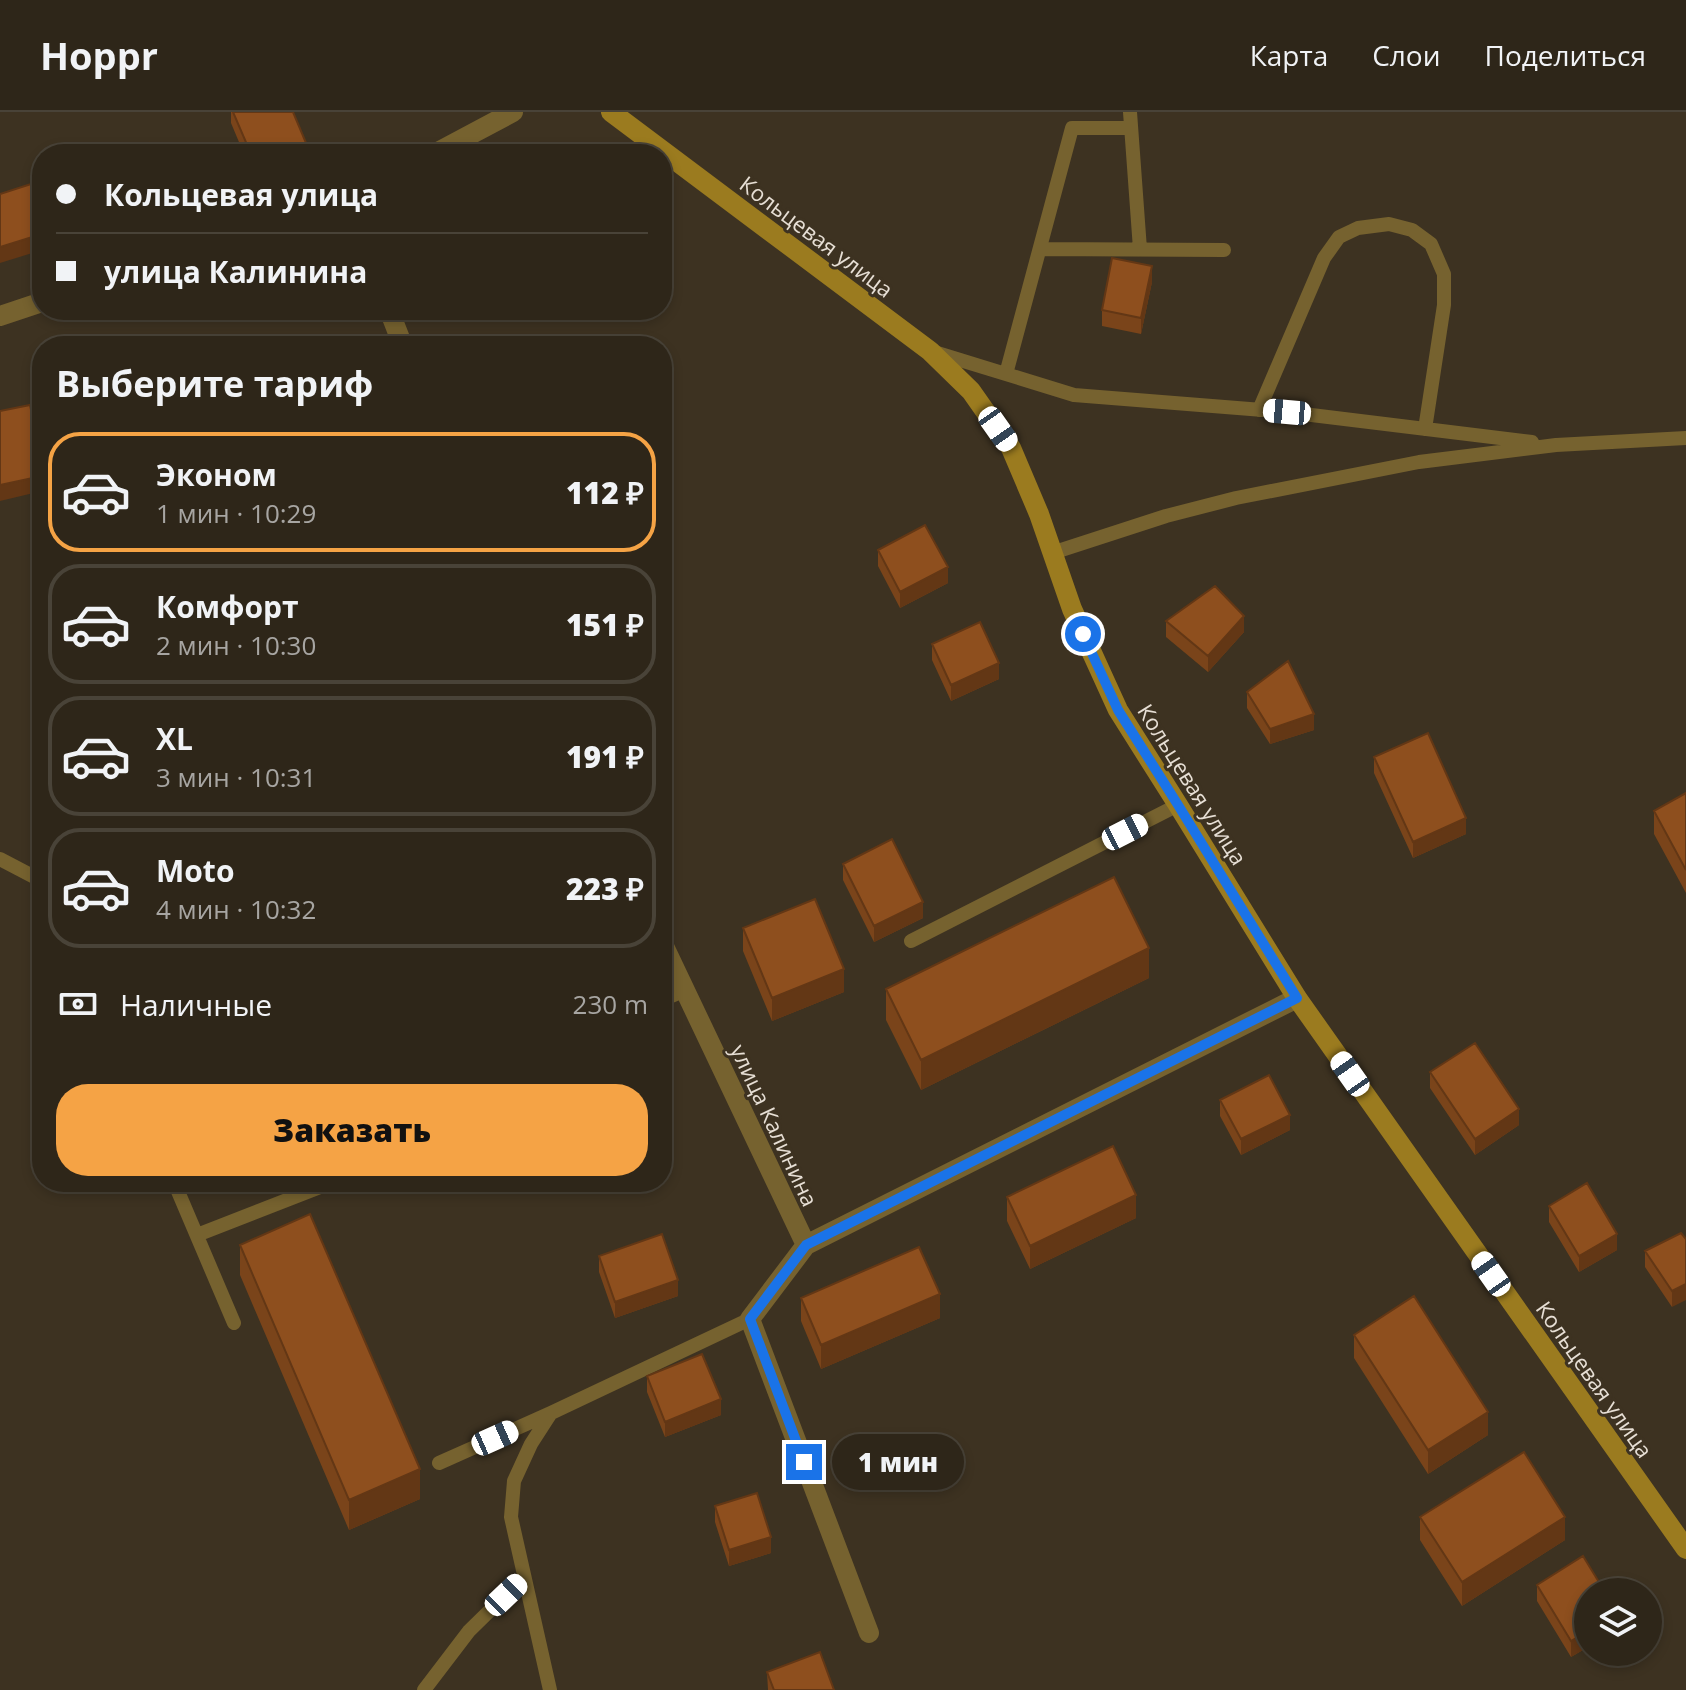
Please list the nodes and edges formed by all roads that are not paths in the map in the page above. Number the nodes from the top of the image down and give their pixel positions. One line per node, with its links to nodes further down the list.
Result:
1 (513, 112): 5 (street)
2 (611, 112): 6 (street, Кольцевая улица)
3 (1130, 112): 4 (lane)
4 (1131, 128): 8 (lane); 9 (lane)
5 (453, 144)
6 (654, 144)
7 (672, 158): 13 (street, Кольцевая улица)
8 (1040, 249): 9 (lane); 14 (lane)
9 (1140, 249): 10 (lane)
10 (1224, 250)
11 (32, 305): 12 (street)
12 (0, 316)
13 (930, 351): 14 (lane); 19 (street, Кольцевая улица)
14 (1006, 374): 15 (lane)
15 (1259, 410): 16 (lane); 16 (lane)
16 (1425, 429): 18 (lane)
17 (1686, 438): 18 (lane)
18 (1556, 445): 19 (lane)
19 (1052, 553): 20 (street, Кольцевая улица)
20 (1178, 805): 23 (lane); 27 (street, Кольцевая улица)
21 (0, 859): 22 (lane)
22 (32, 876)
23 (911, 941)
24 (672, 963): 25 (street, улица Калинина)
25 (685, 990): 26 (lane); 31 (street, улица Калинина)
26 (672, 996)
27 (1297, 998): 31 (street); 36 (street, Кольцевая улица)
28 (178, 1192): 30 (lane)
29 (307, 1192): 30 (lane)
30 (197, 1235): 33 (lane)
31 (806, 1245): 32 (street)
32 (750, 1319): 34 (lane); 38 (street)
33 (234, 1323)
34 (551, 1413): 35 (lane); 37 (lane)
35 (439, 1463)
36 (1686, 1549)
37 (524, 1577): 39 (lane); 40 (lane)
38 (869, 1633)
39 (424, 1690)
40 (550, 1690)

